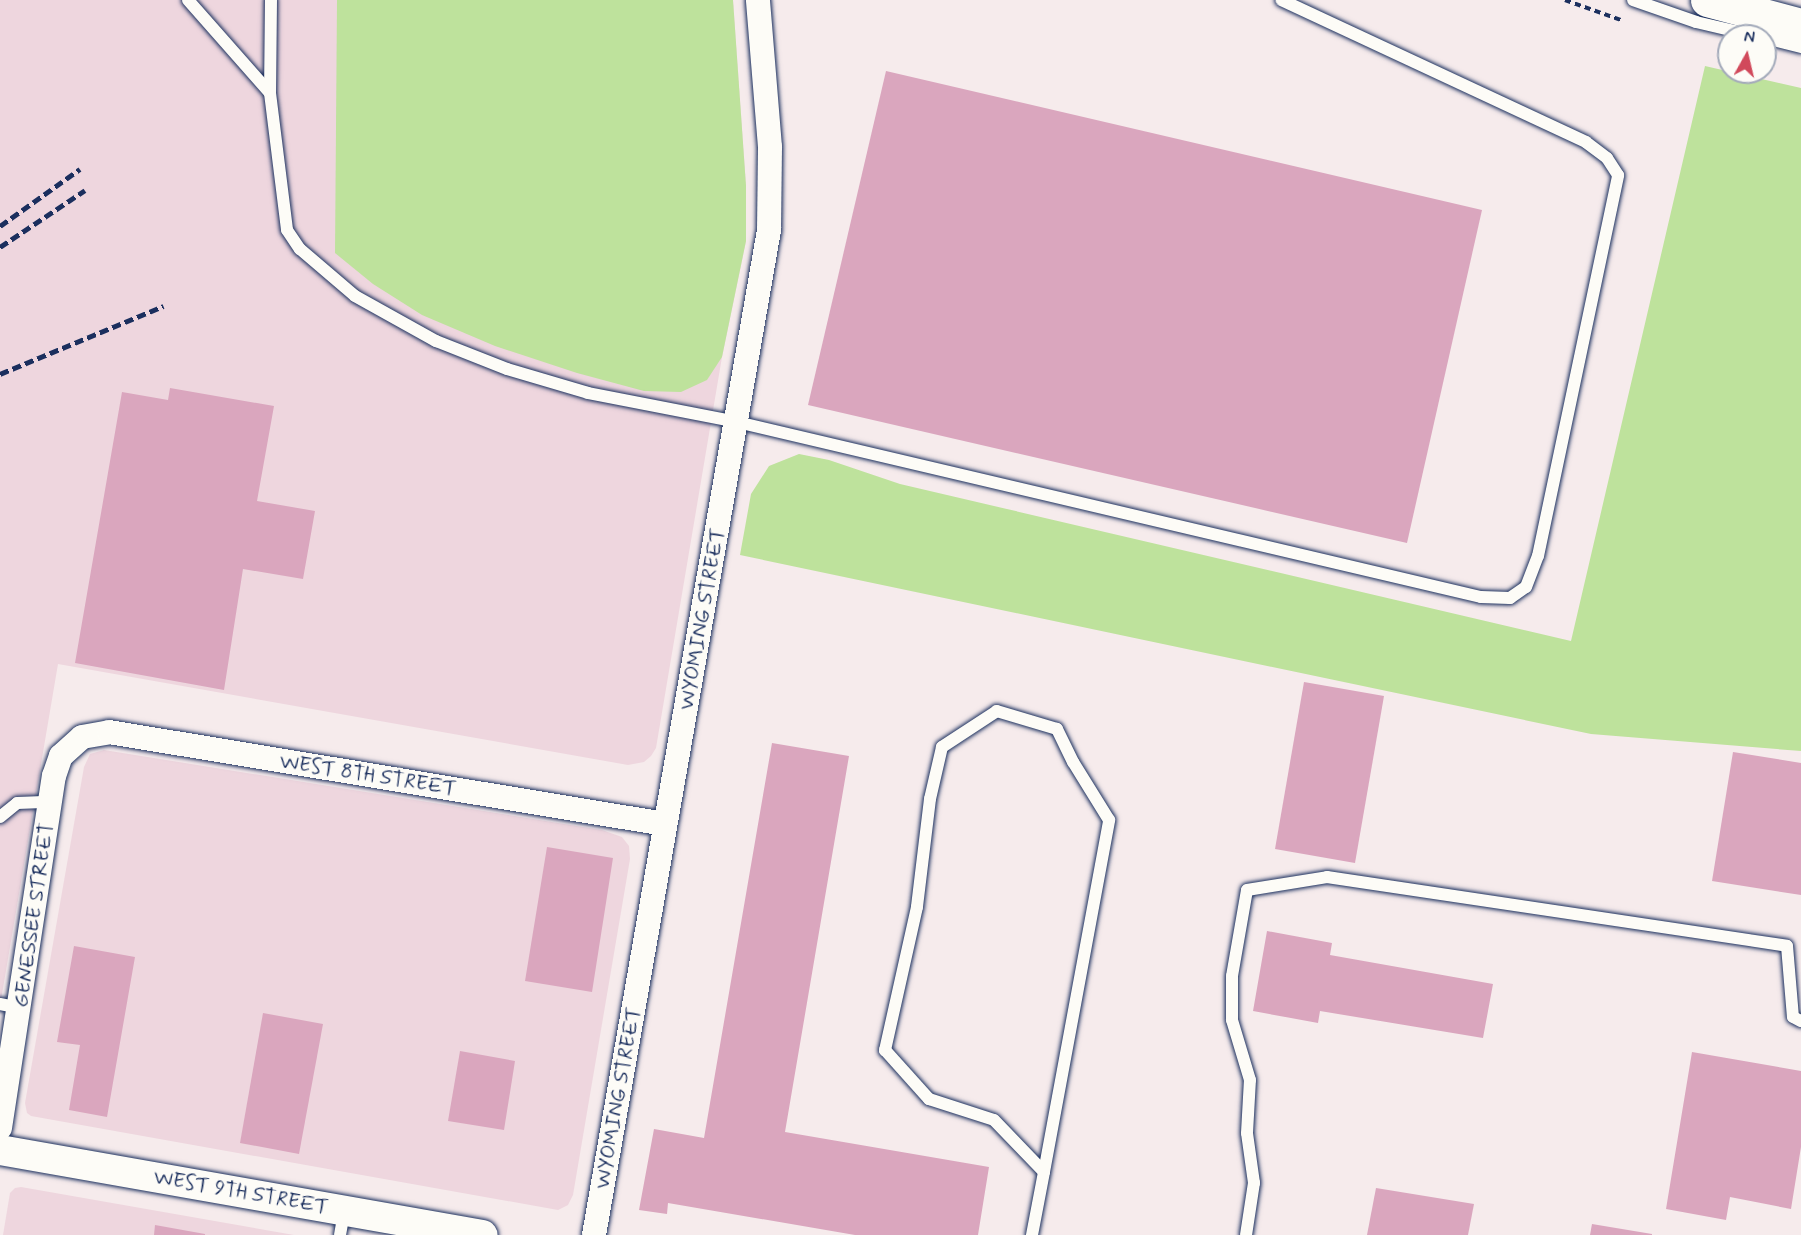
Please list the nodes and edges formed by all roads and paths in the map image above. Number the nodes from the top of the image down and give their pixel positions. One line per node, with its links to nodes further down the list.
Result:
1 (188, 0): 11 (lane)
2 (271, 0): 11 (lane)
3 (758, 0): 12 (street, WYOMING STREET)
4 (1282, 0): 12 (lane)
5 (1633, 0): 8 (lane)
6 (1707, 0): 7 (highway)
7 (1801, 26)
8 (1717, 27)
9 (1777, 41): 10 (lane)
10 (1801, 47)
11 (270, 93): 12 (lane)
12 (737, 422): 16 (street, WYOMING STREET)
13 (74, 744): 14 (street, GENESSEE STREET); 16 (street, WEST 8TH STREET)
14 (50, 802): 15 (lane); 17 (street, GENESSEE STREET)
15 (0, 817)
16 (665, 824): 24 (street, WYOMING STREET)
17 (10, 1006): 19 (street, GENESSEE STREET)
18 (1801, 1021): 26 (lane)
19 (0, 1128)
20 (0, 1150): 22 (street, WEST 9TH STREET)
21 (1044, 1172): 21 (lane); 25 (lane)
22 (342, 1223): 23 (street, WEST 9TH STREET)
23 (483, 1235)
24 (594, 1235)
25 (1032, 1235)
26 (1246, 1235)

